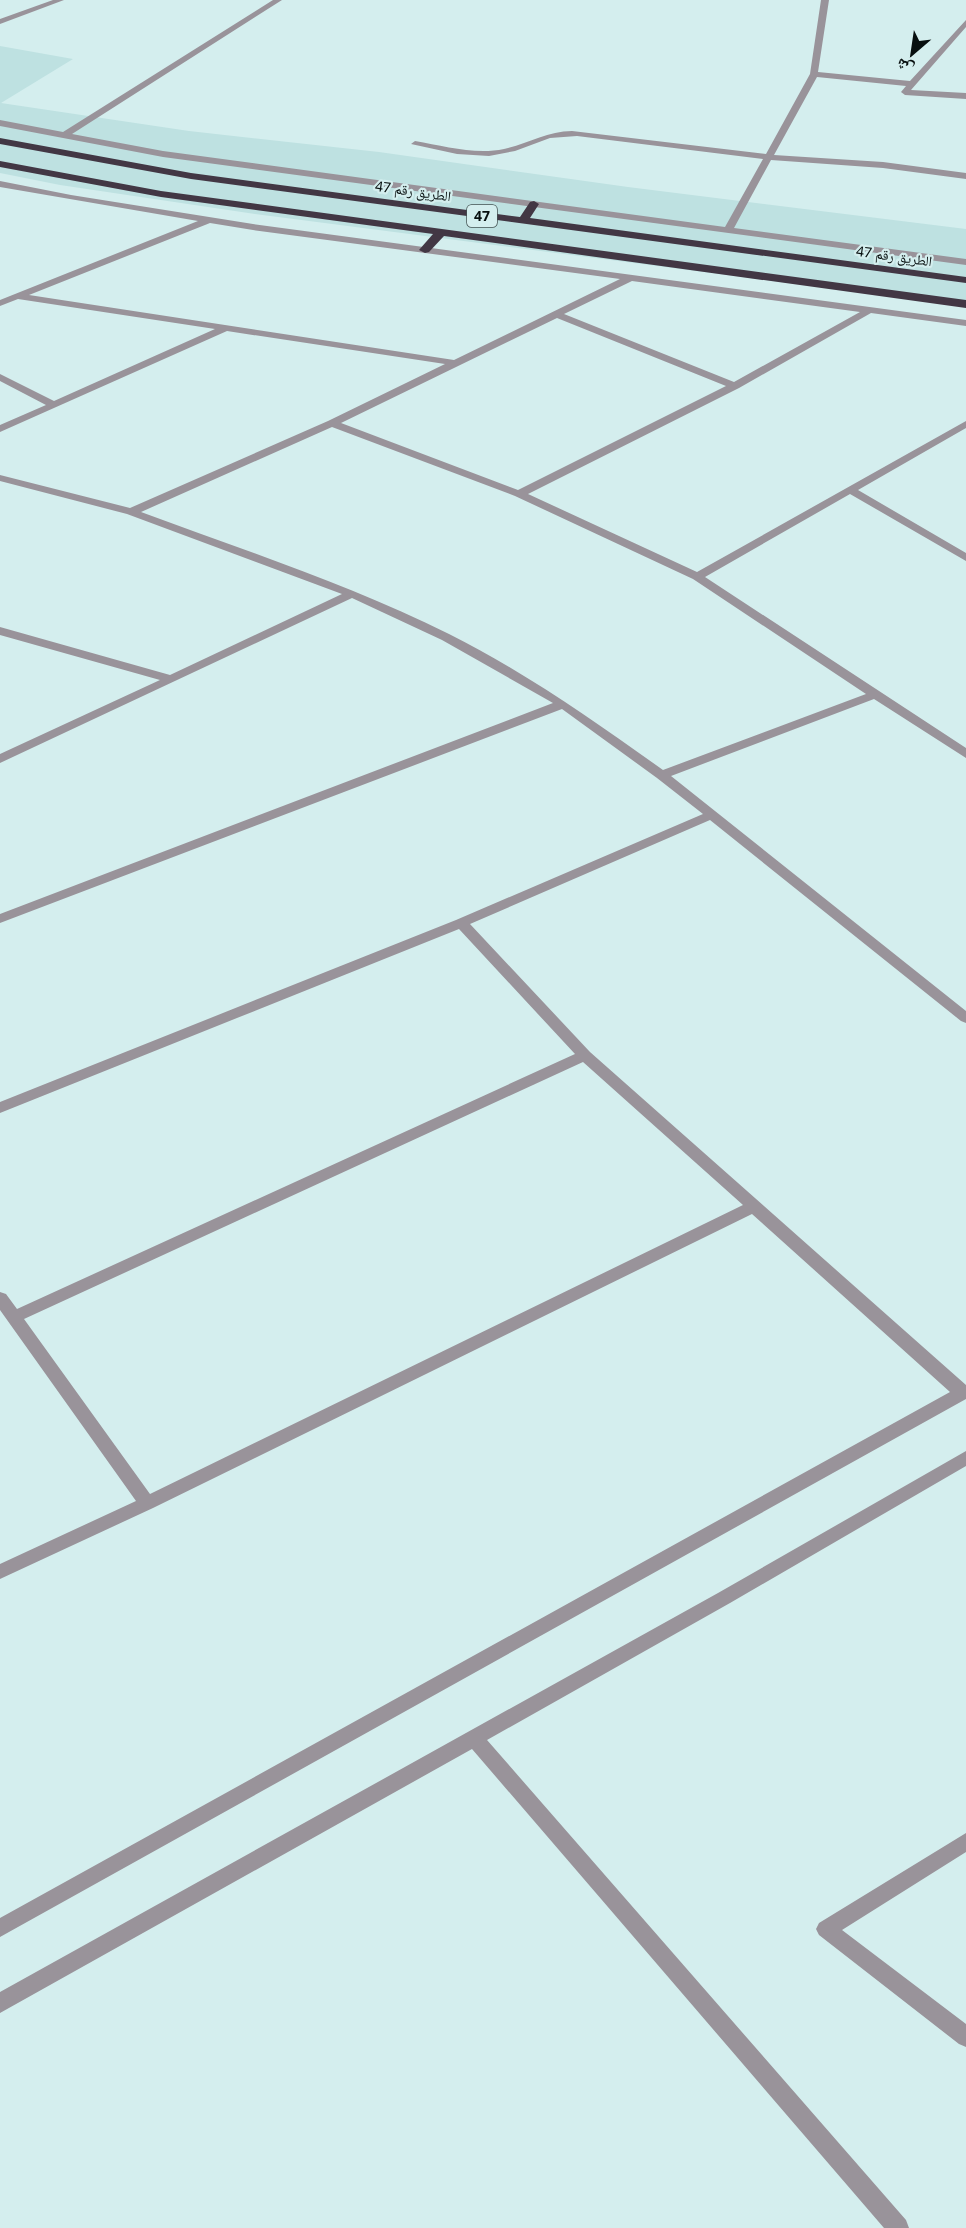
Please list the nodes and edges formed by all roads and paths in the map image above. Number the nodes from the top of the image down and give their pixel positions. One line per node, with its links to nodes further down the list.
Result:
1 (60, 0): 4 (street)
2 (278, 0): 10 (street)
3 (825, 0): 6 (street)
4 (0, 22)
5 (966, 22): 7 (street)
6 (814, 74): 7 (street); 13 (street)
7 (911, 84): 8 (street)
8 (966, 96)
9 (0, 123): 10 (street)
10 (63, 135): 19 (street)
11 (0, 141): 21 (highway, الطريق رقم 47 / 47)
12 (415, 144): 13 (street)
13 (769, 158): 15 (street); 22 (street)
14 (0, 164): 23 (highway, 47)
15 (966, 176)
16 (0, 184): 17 (street)
17 (19, 188): 18 (street); 20 (street)
18 (0, 195)
19 (534, 204): 21 (highway); 22 (street)
20 (209, 220): 24 (street); 28 (street)
21 (523, 221): 27 (highway, الطريق رقم 47 / 47)
22 (728, 230): 25 (street)
23 (441, 232): 24 (highway); 30 (highway, 47)
24 (425, 250): 26 (street)
25 (966, 262)
26 (633, 277): 31 (street); 32 (street)
27 (966, 280)
28 (16, 296): 29 (street); 34 (street)
29 (0, 303)
30 (966, 304)
31 (870, 310): 33 (street); 37 (street)
32 (558, 315): 35 (street); 37 (street)
33 (966, 323)
34 (226, 328): 35 (street); 38 (street)
35 (456, 363): 39 (street)
36 (0, 377): 38 (street)
37 (735, 386): 44 (street)
38 (54, 405): 41 (street)
39 (332, 423): 44 (street); 45 (street)
40 (966, 424): 43 (street)
41 (0, 429)
42 (0, 478): 45 (street)
43 (851, 490): 46 (street); 47 (street)
44 (519, 494): 47 (street)
45 (131, 512): 48 (street)
46 (966, 558)
47 (697, 577): 51 (street)
48 (352, 594): 50 (street); 52 (street)
49 (0, 631): 50 (street)
50 (171, 679): 54 (street)
51 (877, 694): 53 (street); 55 (street)
52 (563, 704): 55 (street); 57 (street)
53 (966, 754)
54 (0, 759)
55 (662, 775): 56 (street)
56 (711, 815): 58 (street); 59 (street)
57 (0, 919)
58 (461, 923): 60 (street); 61 (street)
59 (966, 1018)
60 (585, 1055): 62 (street); 64 (street)
61 (0, 1108)
62 (754, 1206): 65 (street); 67 (street)
63 (0, 1298): 64 (street)
64 (14, 1317): 67 (street)
65 (964, 1392): 71 (street)
66 (966, 1458): 69 (street)
67 (147, 1503): 68 (street)
68 (0, 1572)
69 (474, 1738): 72 (street); 74 (street)
70 (966, 1842): 73 (street)
71 (0, 1928)
72 (0, 2003)
73 (966, 2037)
74 (898, 2228)

